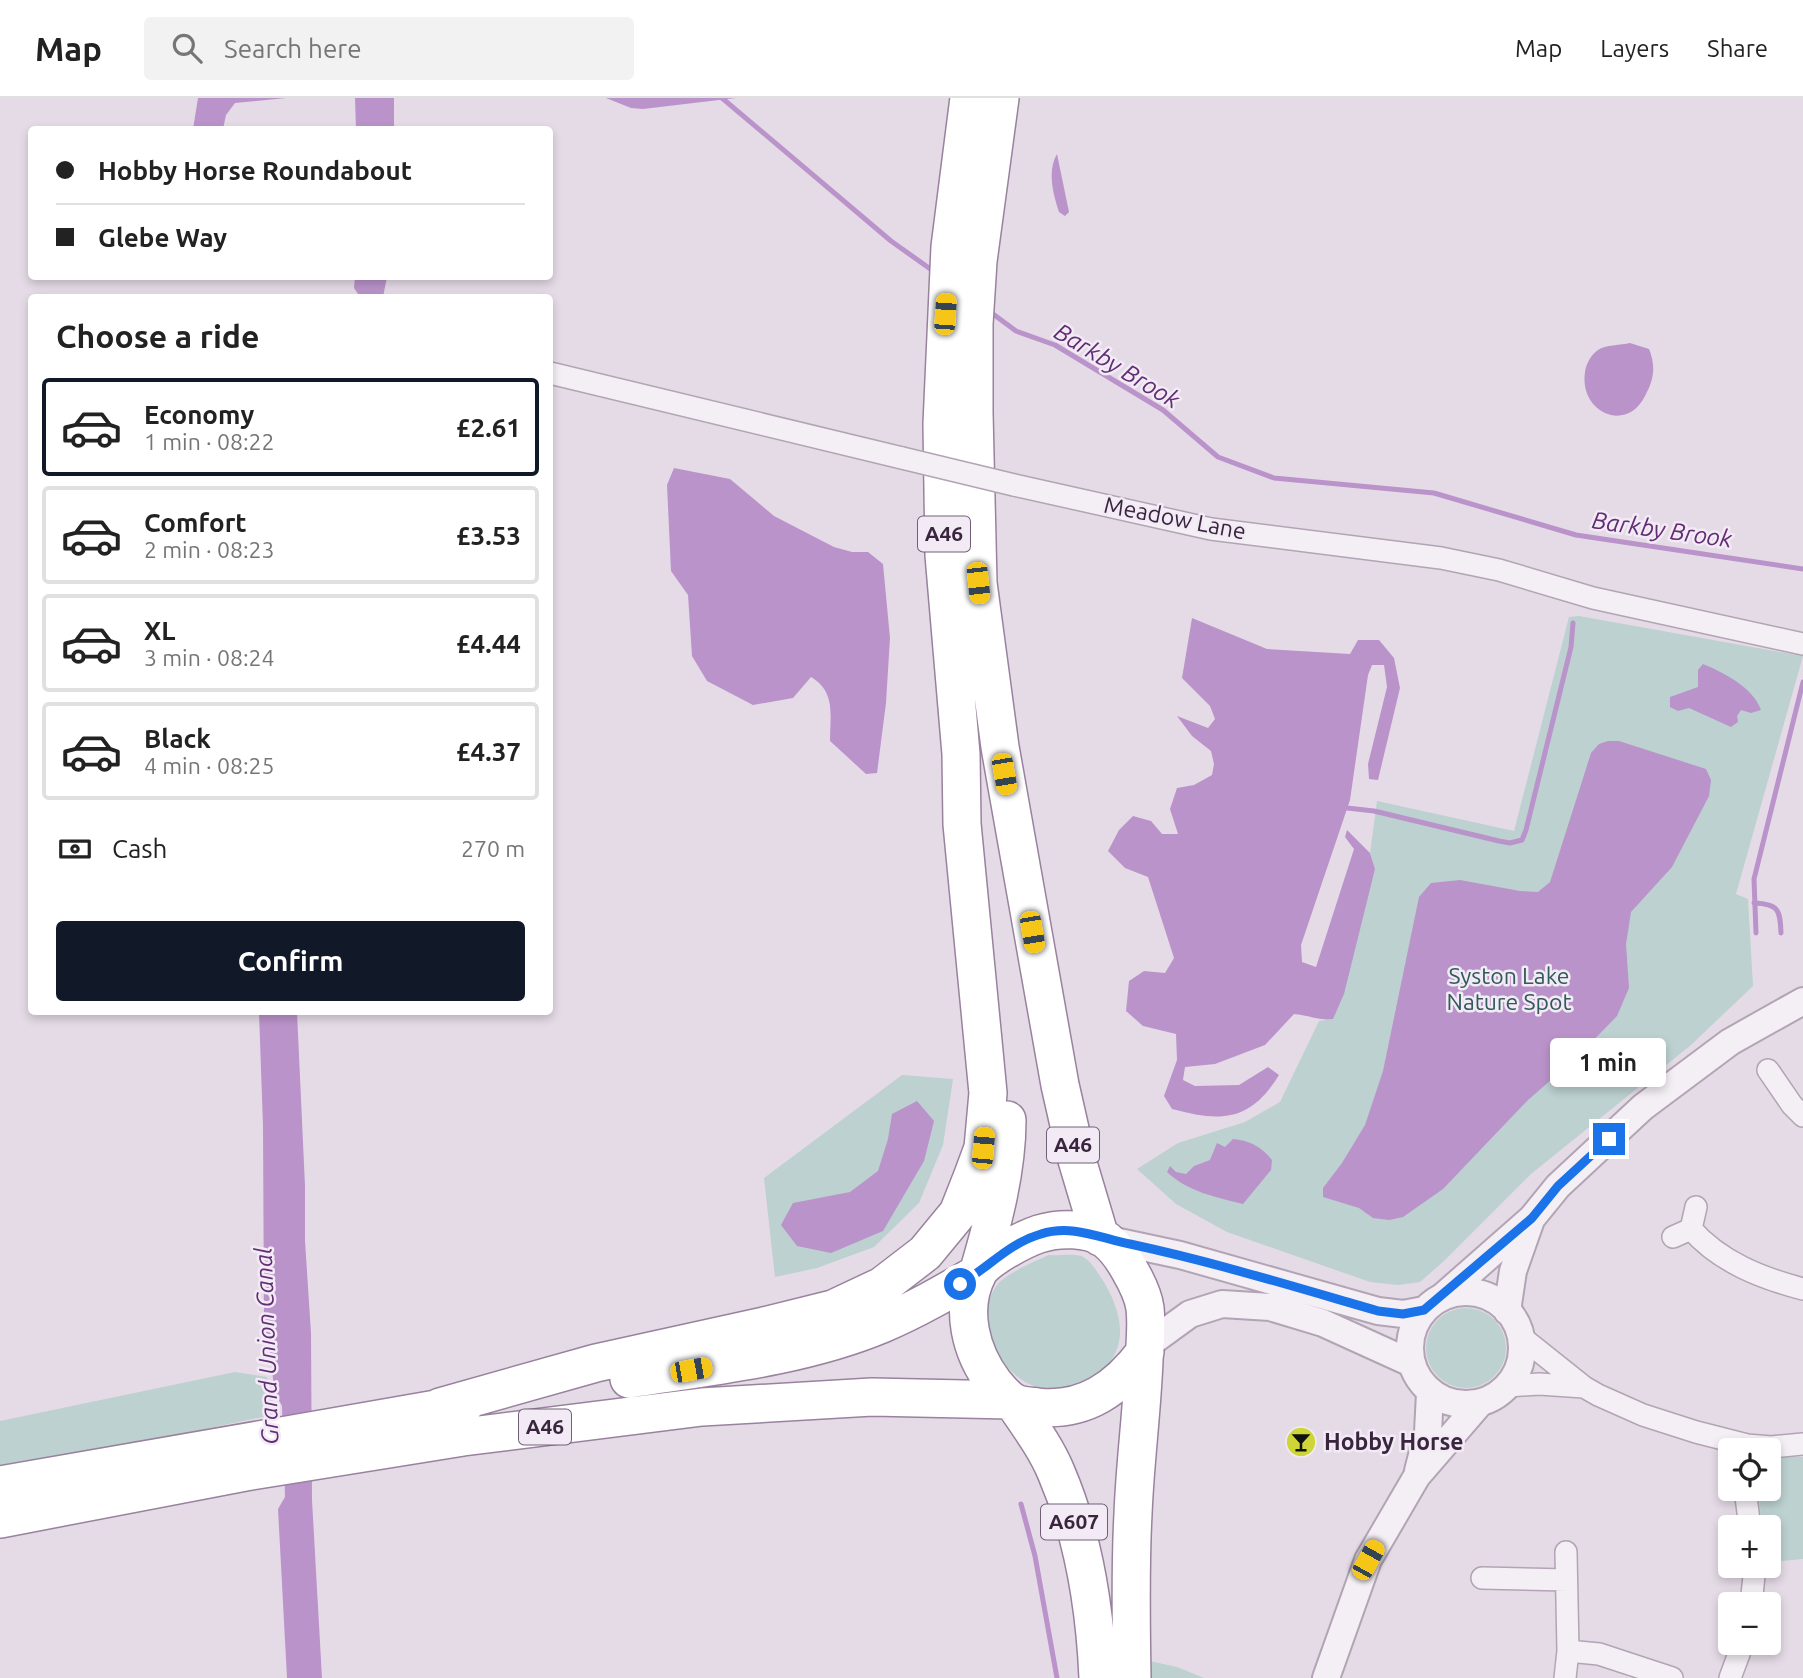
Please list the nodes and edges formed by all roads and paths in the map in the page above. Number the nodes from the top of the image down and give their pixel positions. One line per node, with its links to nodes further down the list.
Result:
1 (983, 106): 2 (highway, A46)
2 (960, 319): 5 (highway, A46); 11 (highway, A46)
3 (553, 374): 4 (street, Meadow Lane, bridge)
4 (1802, 644)
5 (961, 754): 12 (highway, A46); 24 (highway)
6 (1803, 1002): 10 (street)
7 (1768, 1070): 8 (street)
8 (1803, 1116)
9 (1696, 1207): 13 (street)
10 (1532, 1218): 14 (street); 15 (street)
11 (1102, 1238): 12 (highway); 14 (street); 17 (highway)
12 (978, 1272): 22 (highway); 24 (highway, A46)
13 (1803, 1289)
14 (1433, 1304): 15 (street); 18 (street)
15 (1507, 1311): 16 (street)
16 (1520, 1336): 19 (street); 20 (street)
17 (1145, 1349): 18 (street); 22 (highway); 39 (highway, A607)
18 (1411, 1363): 21 (street)
19 (1508, 1386): 20 (street); 23 (street)
20 (1584, 1387): 25 (street)
21 (1430, 1392): 23 (street); 30 (street)
22 (1012, 1401): 26 (highway, A46); 38 (highway, A607)
23 (1480, 1403): 30 (street)
24 (440, 1407): 26 (highway, A46)
25 (1718, 1439)
26 (339, 1442): 29 (highway, A46)
27 (1803, 1444): 28 (street)
28 (1781, 1446)
29 (245, 1457): 31 (highway, A46); 32 (highway, A46)
30 (1417, 1476): 40 (street)
31 (0, 1485)
32 (0, 1519)
33 (1566, 1552): 35 (street)
34 (1482, 1578): 35 (street)
35 (1566, 1580): 36 (street)
36 (1568, 1651): 41 (street); 42 (street)
37 (1739, 1655): 43 (street)
38 (1098, 1678)
39 (1132, 1678)
40 (1326, 1678)
41 (1565, 1678)
42 (1672, 1678)
43 (1730, 1678)

